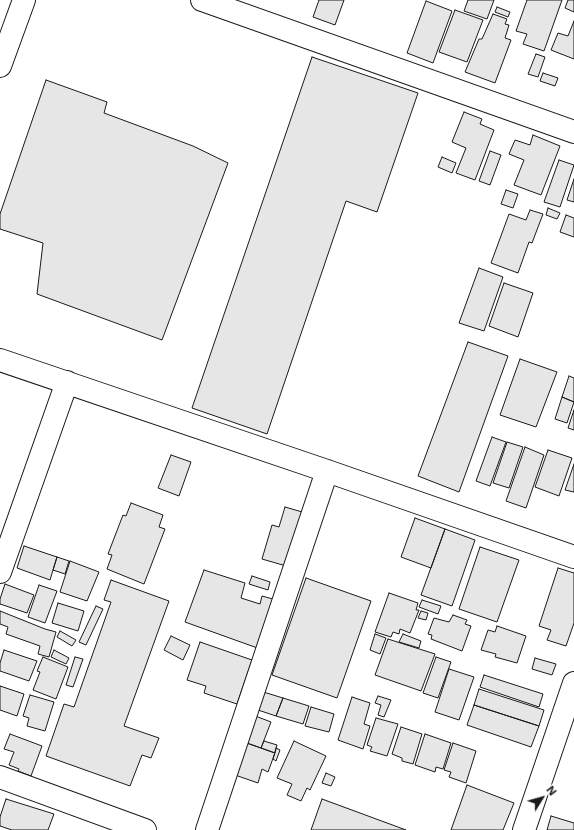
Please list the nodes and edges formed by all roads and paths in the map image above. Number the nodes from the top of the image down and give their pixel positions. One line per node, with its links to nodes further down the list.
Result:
1 (24, 0): 3 (street)
2 (202, 0): 4 (street)
3 (0, 66)
4 (574, 132)
5 (0, 360): 6 (street)
6 (67, 382): 7 (street); 9 (street)
7 (327, 471): 8 (street); 13 (street)
8 (574, 557)
9 (0, 572)
10 (574, 683): 14 (street)
11 (0, 777): 12 (street)
12 (145, 830)
13 (207, 830)
14 (524, 830)

